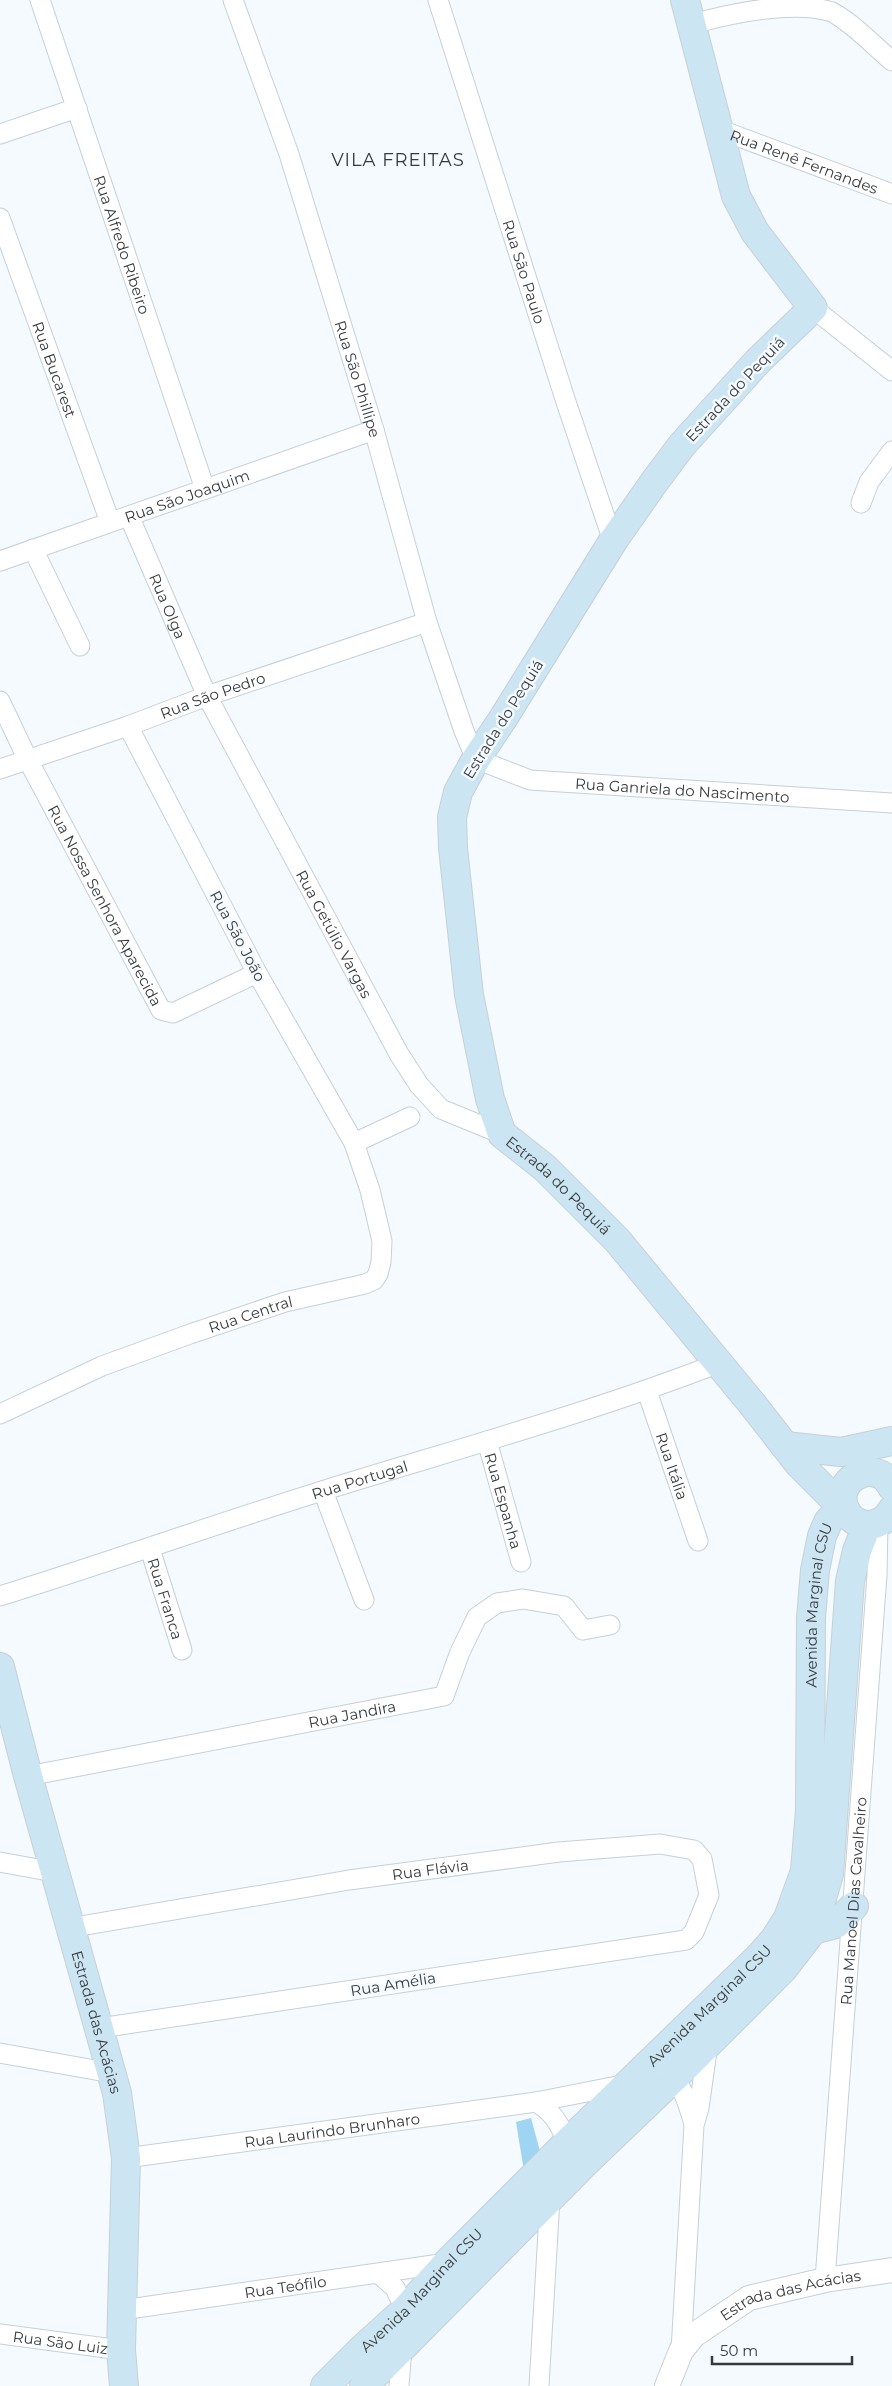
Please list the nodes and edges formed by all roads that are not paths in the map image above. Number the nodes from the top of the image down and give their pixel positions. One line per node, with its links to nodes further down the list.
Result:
1 (40, 0): 6 (street, Rua Alfredo Ribeiro)
2 (233, 0): 13 (street, Rua São Phillipe)
3 (438, 0): 19 (street, Rua São Paulo)
4 (689, 12): 5 (street); 7 (main road)
5 (892, 61)
6 (77, 108): 8 (street); 15 (street, Rua Alfredo Ribeiro)
7 (718, 129): 9 (street, Rua Renê Fernandes); 11 (main road)
8 (0, 134)
9 (892, 194)
10 (0, 218): 18 (street, Rua Bucarest)
11 (813, 308): 12 (street); 19 (main road, Estrada do Pequiá)
12 (892, 371)
13 (374, 430): 15 (street, Rua São Joaquim); 22 (street, Rua São Phillipe)
14 (892, 451): 16 (street)
15 (205, 489): 17 (street, Rua São Joaquim)
16 (861, 503)
17 (129, 516): 18 (street, Rua São Joaquim); 24 (street, Rua Olga)
18 (110, 522): 20 (street, Rua São Joaquim)
19 (613, 542): 27 (main road, Estrada do Pequiá)
20 (33, 549): 21 (street, Rua São Joaquim); 23 (street)
21 (0, 561)
22 (427, 622): 24 (street, Rua São Pedro); 27 (street, Rua São Phillipe)
23 (80, 646)
24 (207, 696): 26 (street, Rua São Pedro); 33 (street, Rua Getúlio Vargas)
25 (0, 701): 28 (street, Rua Nossa Senhora Aparecida)
26 (128, 726): 28 (street, Rua São Pedro); 31 (street, Rua São João)
27 (476, 759): 30 (street, Rua Ganriela do Nascimento); 33 (main road, Estrada do Pequiá)
28 (28, 760): 29 (street, Rua São Pedro); 31 (street, Rua Nossa Senhora Aparecida)
29 (0, 770)
30 (892, 803)
31 (257, 973): 34 (street, Rua São João)
32 (410, 1117): 34 (street)
33 (502, 1134): 35 (main road, Estrada do Pequiá)
34 (354, 1144): 37 (street, Rua Central)
35 (719, 1363): 36 (street, Rua Portugal); 40 (main road, Estrada do Pequiá)
36 (647, 1391): 38 (street, Rua Portugal); 47 (street, Rua Itália)
37 (0, 1414)
38 (487, 1441): 44 (street, Rua Portugal); 49 (street, Rua Espanha)
39 (892, 1441): 42 (main road)
40 (785, 1446): 42 (main road); 45 (main road, Estrada do Pequiá)
41 (892, 1446): 43 (main road)
42 (841, 1452): 43 (main road)
43 (878, 1477): 45 (main road, Avenida Marginal CSU)
44 (323, 1491): 48 (street, Rua Portugal); 52 (street)
45 (843, 1503): 46 (main road, Estrada do Pequiá); 66 (main road, Avenida Marginal CSU)
46 (879, 1519): 50 (street, Rua Manoel Dias Cavalheiro); 61 (main road, Avenida Marginal CSU)
47 (698, 1541)
48 (150, 1549): 51 (street, Rua Portugal); 54 (street, Rua Franca)
49 (521, 1562)
50 (885, 1575): 59 (street, Rua Manoel Dias Cavalheiro)
51 (0, 1596)
52 (364, 1600)
53 (610, 1625): 56 (street, Rua Jandira)
54 (182, 1650)
55 (0, 1666): 56 (main road, Estrada das Acácias)
56 (28, 1776): 58 (main road, Estrada das Acácias)
57 (0, 1862): 58 (street)
58 (54, 1872): 60 (main road, Estrada das Acácias)
59 (854, 1906): 61 (main road); 80 (street, Rua Manoel Dias Cavalheiro)
60 (70, 1928): 62 (street, Rua Flávia); 63 (main road, Estrada das Acácias)
61 (813, 1930): 64 (main road, Avenida Marginal CSU)
62 (686, 1940): 63 (street, Rua Amélia)
63 (100, 2028): 67 (main road, Estrada das Acácias)
64 (708, 2044): 68 (main road, Avenida Marginal CSU); 71 (street)
65 (0, 2054): 67 (street)
66 (652, 2060): 68 (street); 69 (main road, Avenida Marginal CSU)
67 (112, 2073): 73 (main road, Estrada das Acácias)
68 (675, 2077): 71 (street); 74 (main road, Avenida Marginal CSU)
69 (628, 2084): 70 (street, Rua Laurindo Brunharo); 72 (main road, Avenida Marginal CSU)
70 (536, 2102): 72 (street); 73 (street, Rua Laurindo Brunharo)
71 (694, 2125): 86 (street)
72 (566, 2143): 75 (main road, Avenida Marginal CSU)
73 (126, 2158): 81 (main road, Estrada das Acácias)
74 (550, 2198): 76 (main road, Avenida Marginal CSU); 91 (street)
75 (502, 2209): 76 (main road); 77 (main road, Avenida Marginal CSU)
76 (519, 2230): 84 (main road, Avenida Marginal CSU)
77 (447, 2263): 79 (street, Rua Teófilo); 82 (main road, Avenida Marginal CSU)
78 (892, 2270): 80 (street, Estrada das Acácias)
79 (379, 2274): 81 (street, Rua Teófilo); 82 (street)
80 (825, 2280): 86 (street, Estrada das Acácias)
81 (122, 2310): 85 (main road, Estrada das Acácias)
82 (405, 2310): 84 (street); 88 (main road, Avenida Marginal CSU)
83 (0, 2334): 85 (street, Rua São Luiz)
84 (400, 2349): 89 (main road, Avenida Marginal CSU); 90 (street)
85 (121, 2350): 87 (main road, Estrada das Acácias)
86 (681, 2351): 92 (street, Estrada das Acácias)
87 (124, 2386)
88 (325, 2386)
89 (364, 2386)
90 (399, 2386)
91 (539, 2386)
92 (667, 2386)

